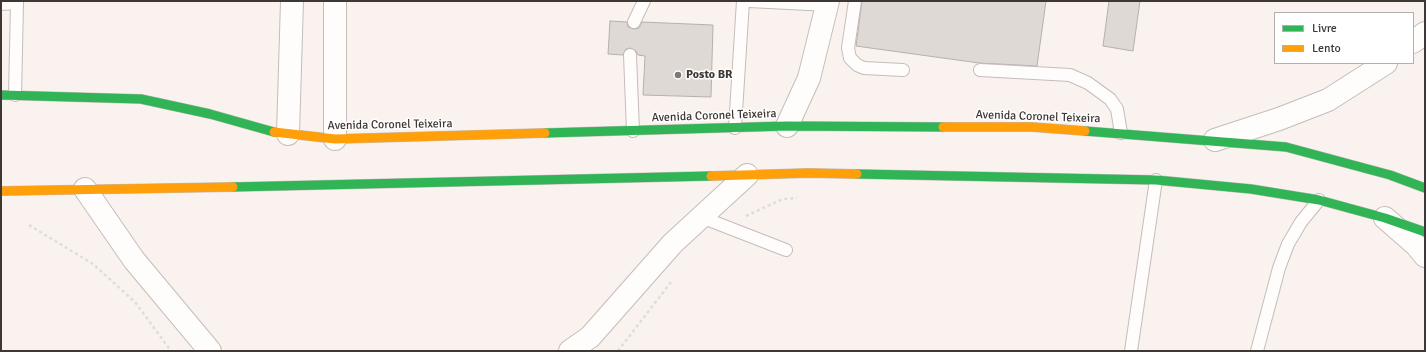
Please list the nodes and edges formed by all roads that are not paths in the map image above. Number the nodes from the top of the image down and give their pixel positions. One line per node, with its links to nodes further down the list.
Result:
1 (292, 1): 22 (street)
2 (335, 1): 23 (street)
3 (644, 1): 9 (lane)
4 (743, 1): 19 (lane)
5 (748, 1): 7 (lane)
6 (855, 1): 14 (lane)
7 (828, 3): 18 (street)
8 (1, 4): 17 (lane)
9 (634, 22)
10 (1425, 33): 11 (street)
11 (1414, 41)
12 (630, 55): 20 (lane)
13 (1384, 64): 24 (street)
14 (903, 70)
15 (980, 70): 21 (lane)
16 (1, 95): 17 (highway, Avenida Coronel Teixeira)
17 (15, 95): 22 (highway, Avenida Coronel Teixeira)
18 (787, 126): 19 (highway, Avenida Coronel Teixeira); 21 (highway, Avenida Coronel Teixeira)
19 (735, 128): 20 (highway, Avenida Coronel Teixeira)
20 (633, 131): 23 (highway, Avenida Coronel Teixeira)
21 (1122, 133): 24 (highway, Avenida Coronel Teixeira)
22 (288, 134): 23 (highway, Avenida Coronel Teixeira)
23 (335, 139)
24 (1215, 140): 27 (highway, Avenida Coronel Teixeira)
25 (747, 175): 26 (highway); 28 (highway); 31 (street)
26 (1156, 180): 30 (highway); 39 (lane)
27 (1425, 188)
28 (84, 189): 29 (highway); 37 (street)
29 (1, 191)
30 (1319, 200): 32 (highway); 40 (lane)
31 (701, 217): 34 (lane); 36 (street)
32 (1384, 218): 33 (highway); 35 (street)
33 (1425, 232)
34 (786, 250)
35 (1425, 256)
36 (586, 344): 38 (street)
37 (210, 351)
38 (570, 351)
39 (1131, 351)
40 (1257, 351)

